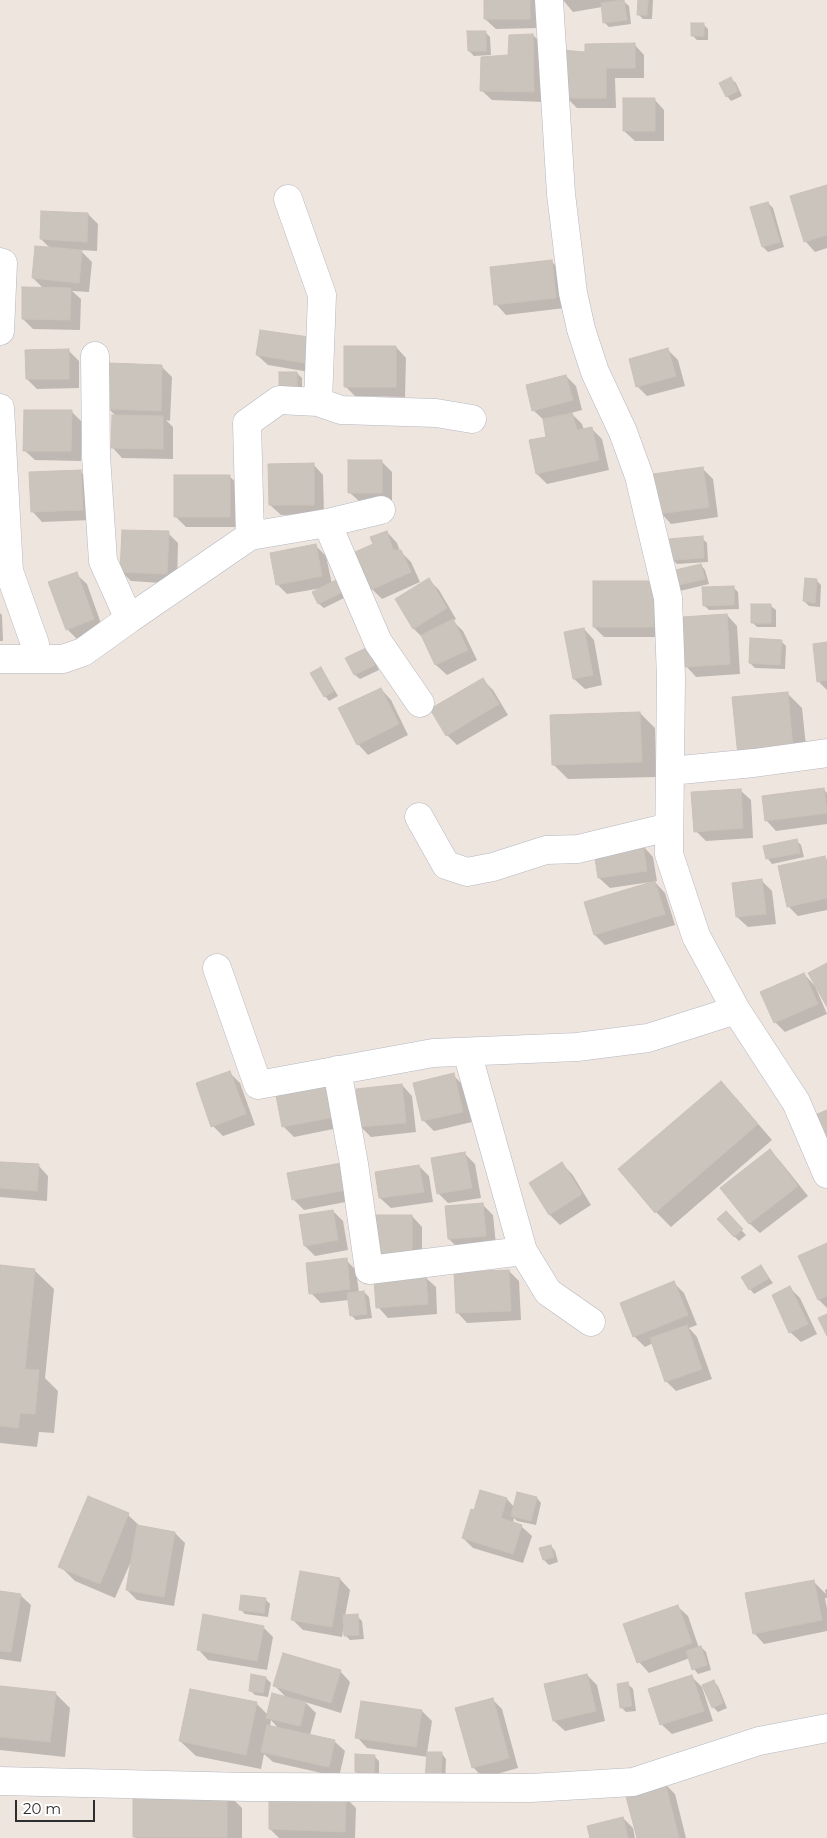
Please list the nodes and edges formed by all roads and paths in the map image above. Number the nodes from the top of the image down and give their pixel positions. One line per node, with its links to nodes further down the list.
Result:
1 (549, 0): 17 (street)
2 (288, 199): 6 (street)
3 (0, 262): 4 (street)
4 (0, 331)
5 (95, 356): 12 (street)
6 (318, 402): 8 (street); 11 (street)
7 (0, 408): 14 (street)
8 (472, 419)
9 (381, 510): 10 (street)
10 (327, 522): 11 (street); 15 (street)
11 (250, 536): 12 (street)
12 (129, 619): 14 (street)
13 (0, 659): 14 (street)
14 (37, 659)
15 (420, 703)
16 (827, 753): 17 (street)
17 (670, 771): 19 (street)
18 (419, 817): 19 (street)
19 (669, 827): 21 (street)
20 (217, 968): 23 (street)
21 (736, 1010): 22 (street); 24 (street)
22 (467, 1052): 23 (street); 25 (street)
23 (337, 1070): 25 (street)
24 (827, 1174)
25 (523, 1251): 26 (street)
26 (591, 1322)
27 (827, 1728): 28 (street)
28 (0, 1781)

